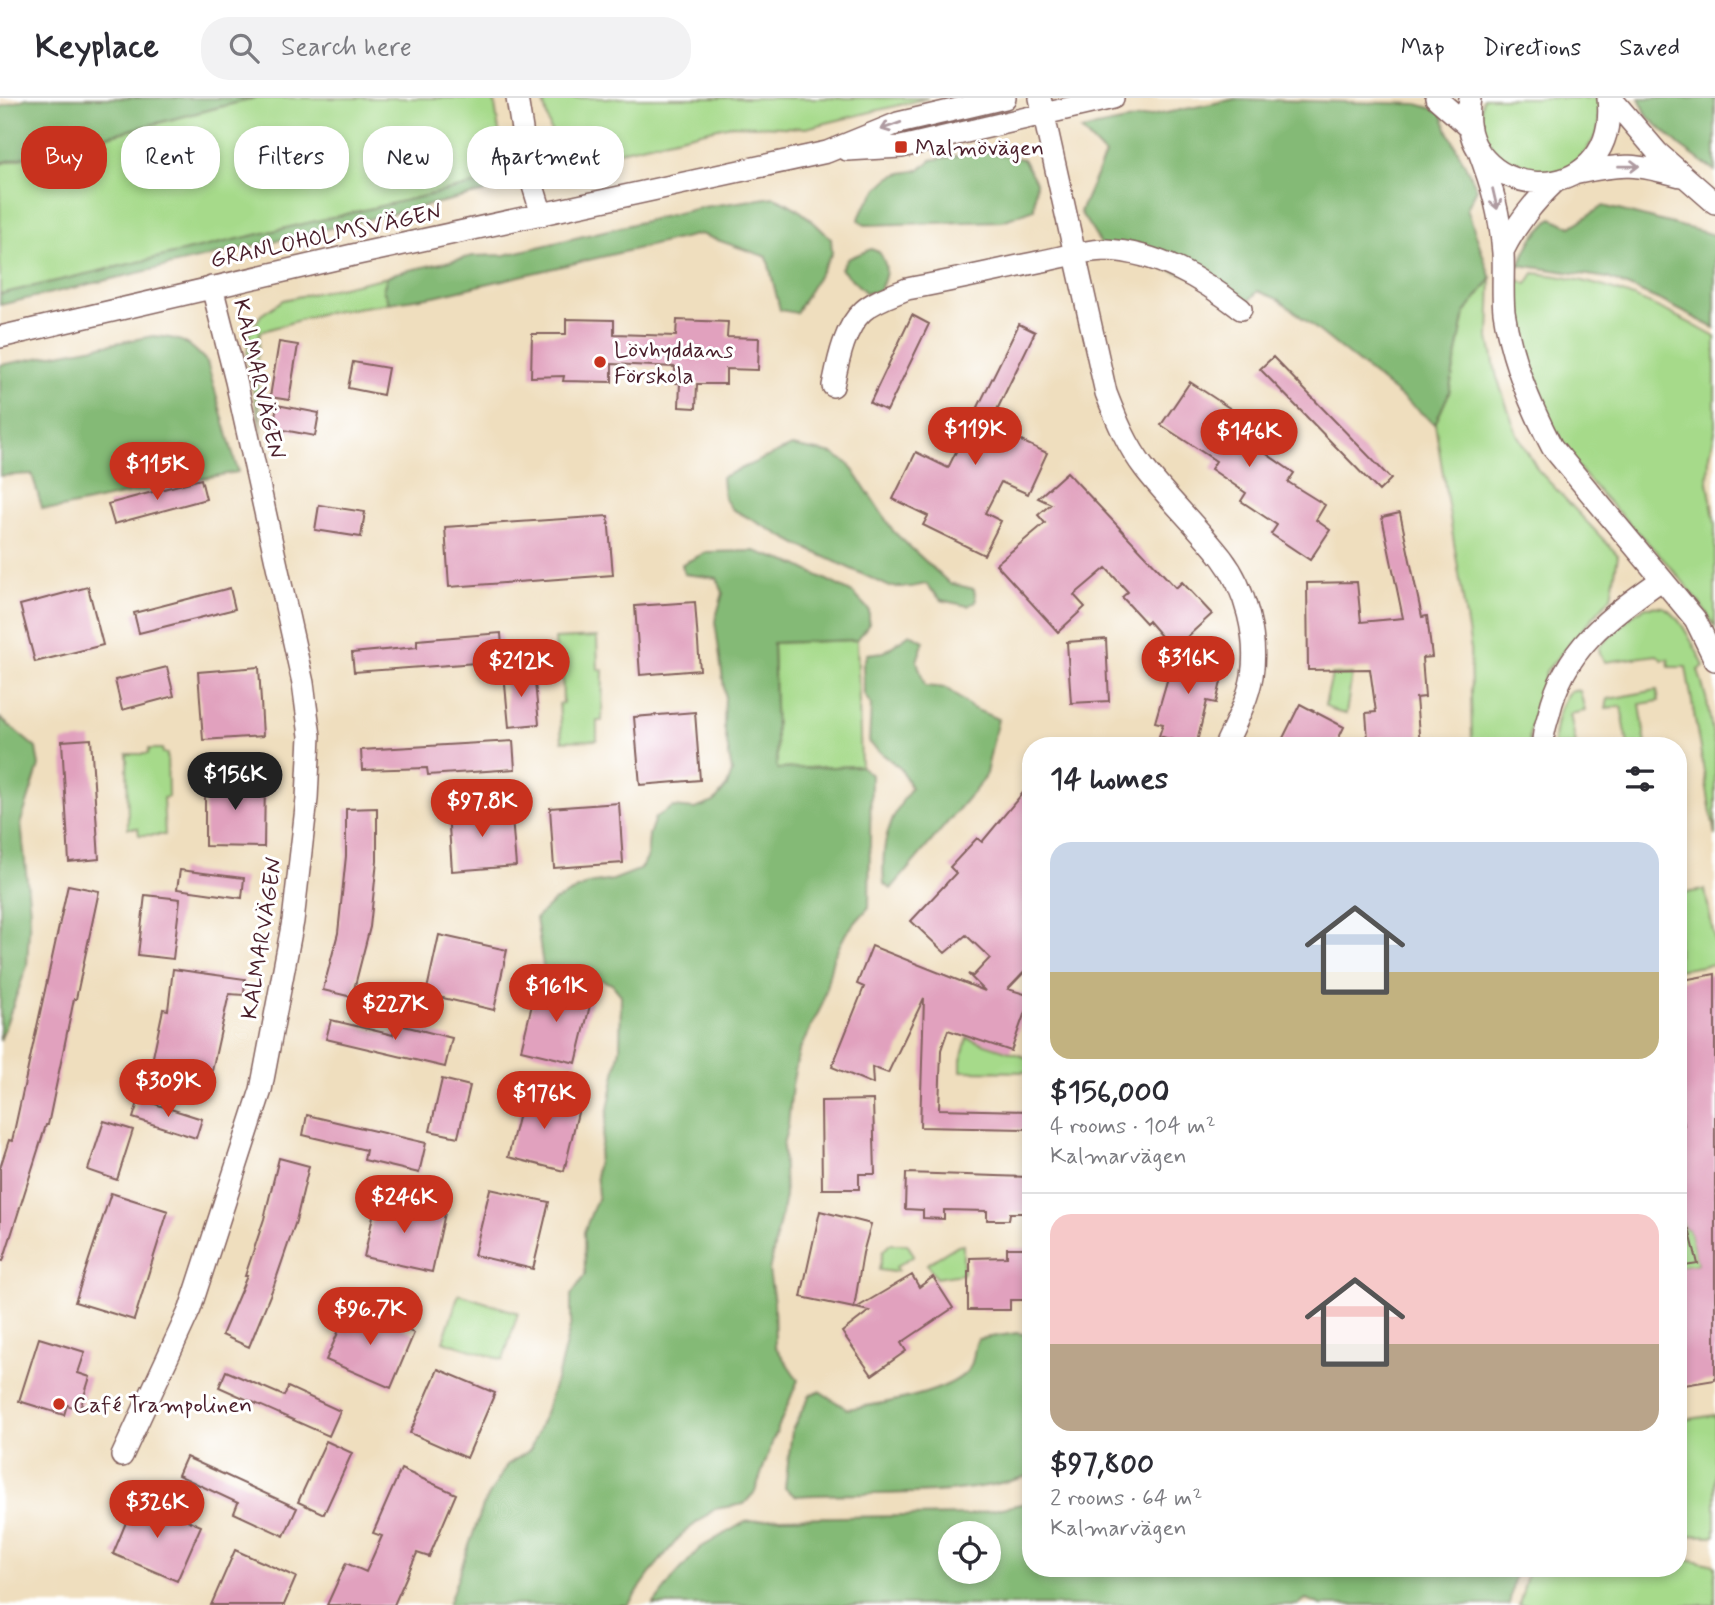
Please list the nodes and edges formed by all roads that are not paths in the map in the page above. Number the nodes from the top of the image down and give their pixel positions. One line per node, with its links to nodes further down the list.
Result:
1 (517, 98): 14 (street)
2 (1005, 98): 10 (street, GRANLOHOLMSVÄGEN, one-way to 10)
3 (1113, 98): 7 (street, GRANLOHOLMSVÄGEN)
4 (1436, 98): 8 (street)
5 (1470, 98): 8 (street)
6 (1610, 98): 11 (street); 12 (street)
7 (1041, 106): 10 (street, GRANLOHOLMSVÄGEN); 16 (street)
8 (1470, 128): 9 (street)
9 (1478, 149): 12 (street); 15 (street, one-way to 15)
10 (827, 152): 14 (street, GRANLOHOLMSVÄGEN)
11 (1682, 177): 12 (street, one-way to 11); 13 (street)
12 (1565, 178): 15 (street)
13 (1715, 203)
14 (542, 215): 17 (street, GRANLOHOLMSVÄGEN)
15 (1503, 251): 21 (street)
16 (1075, 254): 18 (street); 20 (street); 23 (street)
17 (212, 287): 19 (street, GRANLOHOLMSVÄGEN); 25 (street, KALMARVÄGEN)
18 (1241, 309)
19 (0, 337)
20 (833, 386)
21 (1661, 580): 22 (street); 24 (street)
22 (1715, 660)
23 (1229, 737)
24 (1543, 737)
25 (122, 1456)

